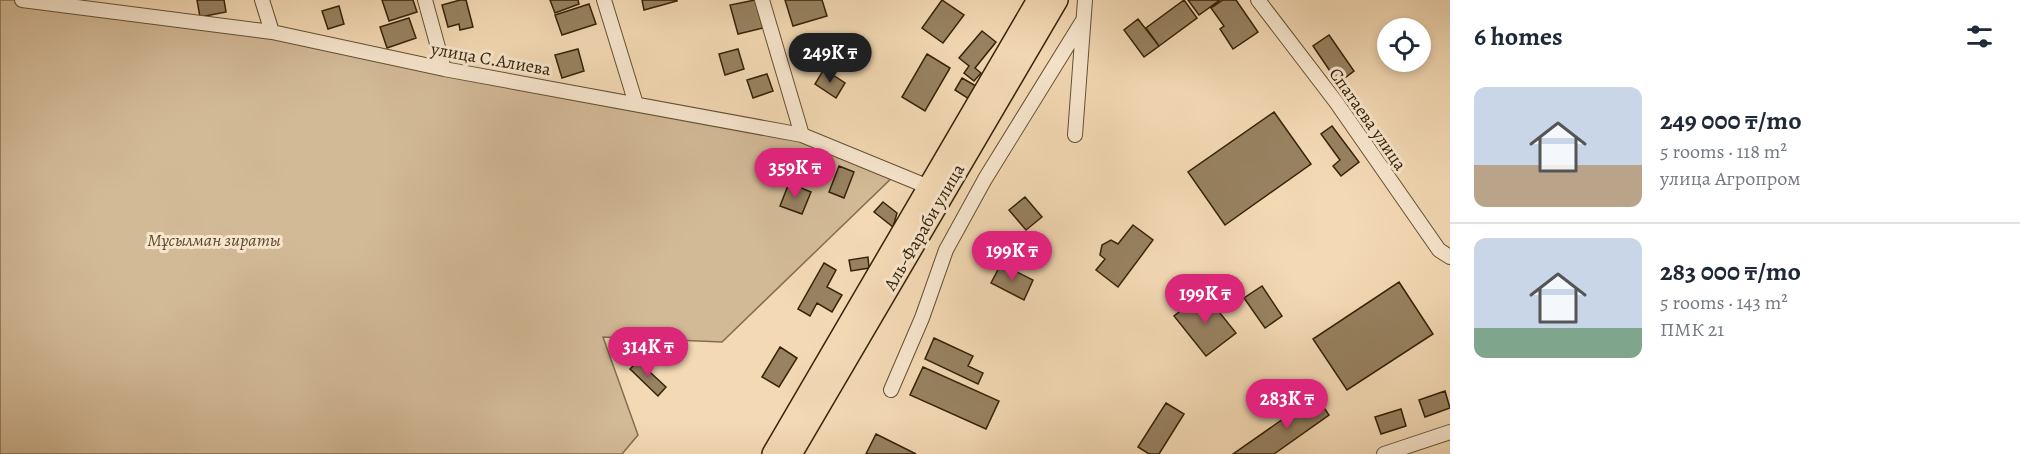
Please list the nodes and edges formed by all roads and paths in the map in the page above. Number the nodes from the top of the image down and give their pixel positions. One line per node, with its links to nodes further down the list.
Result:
1 (22, 0): 11 (street, улица С.Алиева)
2 (262, 0): 11 (street)
3 (425, 0): 12 (street)
4 (604, 0): 13 (street)
5 (762, 0): 14 (street)
6 (1038, 0): 16 (main road, Аль-Фараби улица)
7 (1057, 0): 16 (main road, Аль-Фараби улица)
8 (1084, 0): 10 (street)
9 (1258, 0): 17 (street, Спатаева улица)
10 (1082, 22): 15 (street); 18 (street)
11 (272, 33): 12 (street, улица С.Алиева)
12 (444, 69): 13 (street, улица С.Алиева)
13 (636, 104): 14 (street, улица С.Алиева)
14 (802, 135): 16 (street, улица С.Алиева)
15 (1075, 135)
16 (935, 190): 20 (main road, Аль-Фараби улица); 21 (main road, Аль-Фараби улица)
17 (1450, 257)
18 (891, 390)
19 (1450, 432): 22 (street)
20 (773, 454)
21 (791, 454)
22 (1384, 454)

